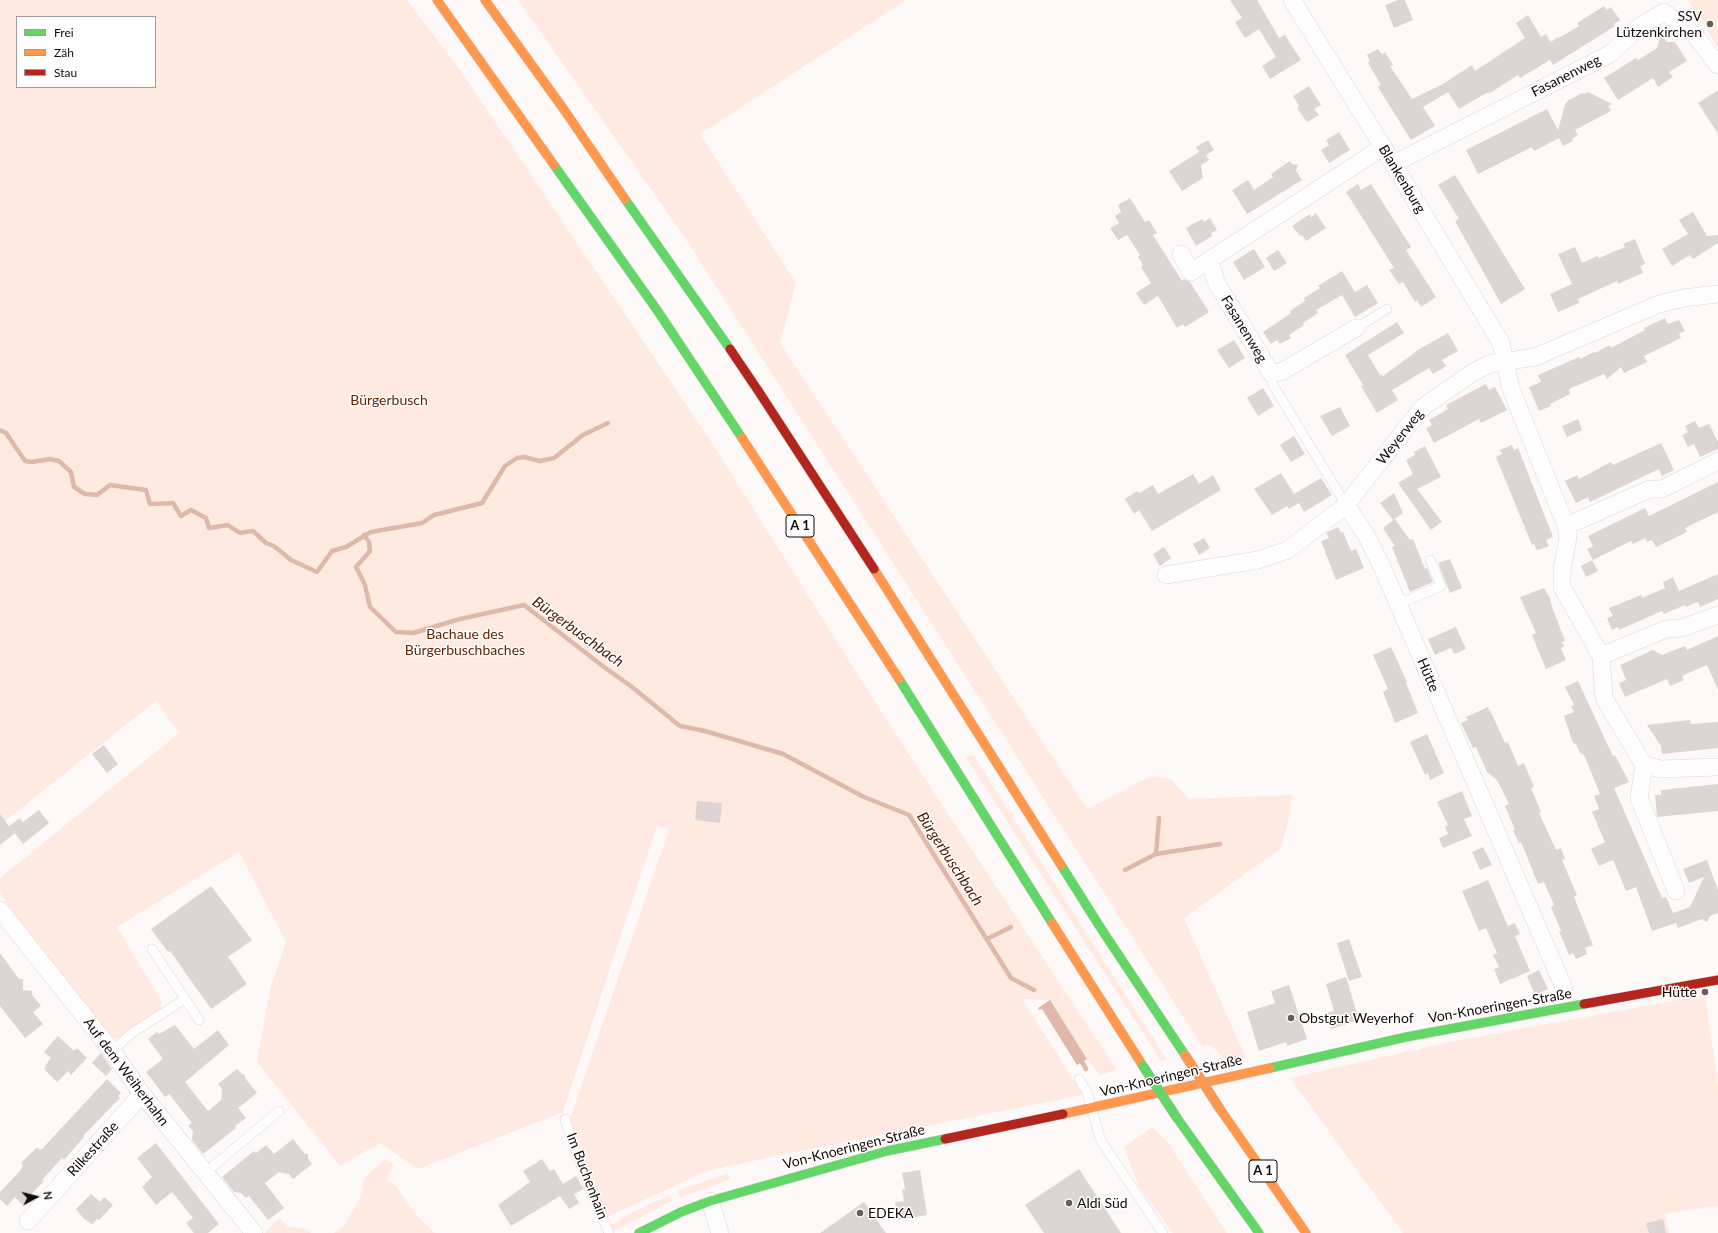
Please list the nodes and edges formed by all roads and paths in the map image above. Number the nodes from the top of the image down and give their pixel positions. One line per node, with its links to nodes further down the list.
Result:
1 (437, 0): 45 (main road, A 1, bridge)
2 (485, 0): 46 (main road, A 1, bridge)
3 (1292, 0): 5 (street, Blankenburg)
4 (1718, 65): 6 (street, Fasanenweg)
5 (1383, 147): 6 (street, Blankenburg); 8 (street)
6 (1393, 164): 12 (street, Blankenburg)
7 (1181, 254): 8 (street)
8 (1209, 260): 13 (street, Fasanenweg)
9 (1718, 294): 12 (street, Weyerweg)
10 (1388, 309): 11 (lane)
11 (1356, 328): 13 (street, Fasanenweg)
12 (1506, 361): 15 (street, Weyerweg); 16 (street, Blankenburg)
13 (1271, 373): 15 (lane, Hütte)
14 (1718, 460): 16 (street)
15 (1346, 505): 18 (street, Weyerweg); 19 (street, Hütte)
16 (1566, 526): 21 (street)
17 (1430, 560): 19 (lane)
18 (1166, 575)
19 (1398, 604): 28 (street, Hütte)
20 (1718, 615): 21 (street)
21 (1601, 656): 22 (street)
22 (1644, 765): 23 (street); 24 (street)
23 (1718, 767)
24 (1676, 891)
25 (0, 910): 31 (street, Auf dem Weiherhahn)
26 (152, 949): 29 (lane)
27 (1718, 980): 34 (main road, Von-Knoeringen-Straße)
28 (1564, 988)
29 (185, 999): 30 (lane); 31 (lane)
30 (199, 1020)
31 (112, 1051): 33 (street, Auf dem Weiherhahn)
32 (1079, 1079): 34 (lane)
33 (142, 1094): 37 (street, Auf dem Weiherhahn); 39 (street, Rilkestraße)
34 (1091, 1108): 38 (main road, Von-Knoeringen-Straße); 44 (lane)
35 (279, 1111): 37 (lane)
36 (565, 1119): 41 (lane, Im Buchenhain)
37 (205, 1173): 40 (street, Auf dem Weiherhahn)
38 (710, 1201): 42 (main road, Von-Knoeringen-Straße); 43 (street)
39 (28, 1221)
40 (254, 1233)
41 (609, 1233)
42 (639, 1233)
43 (720, 1233)
44 (1162, 1233)
45 (1259, 1233)
46 (1306, 1233)

